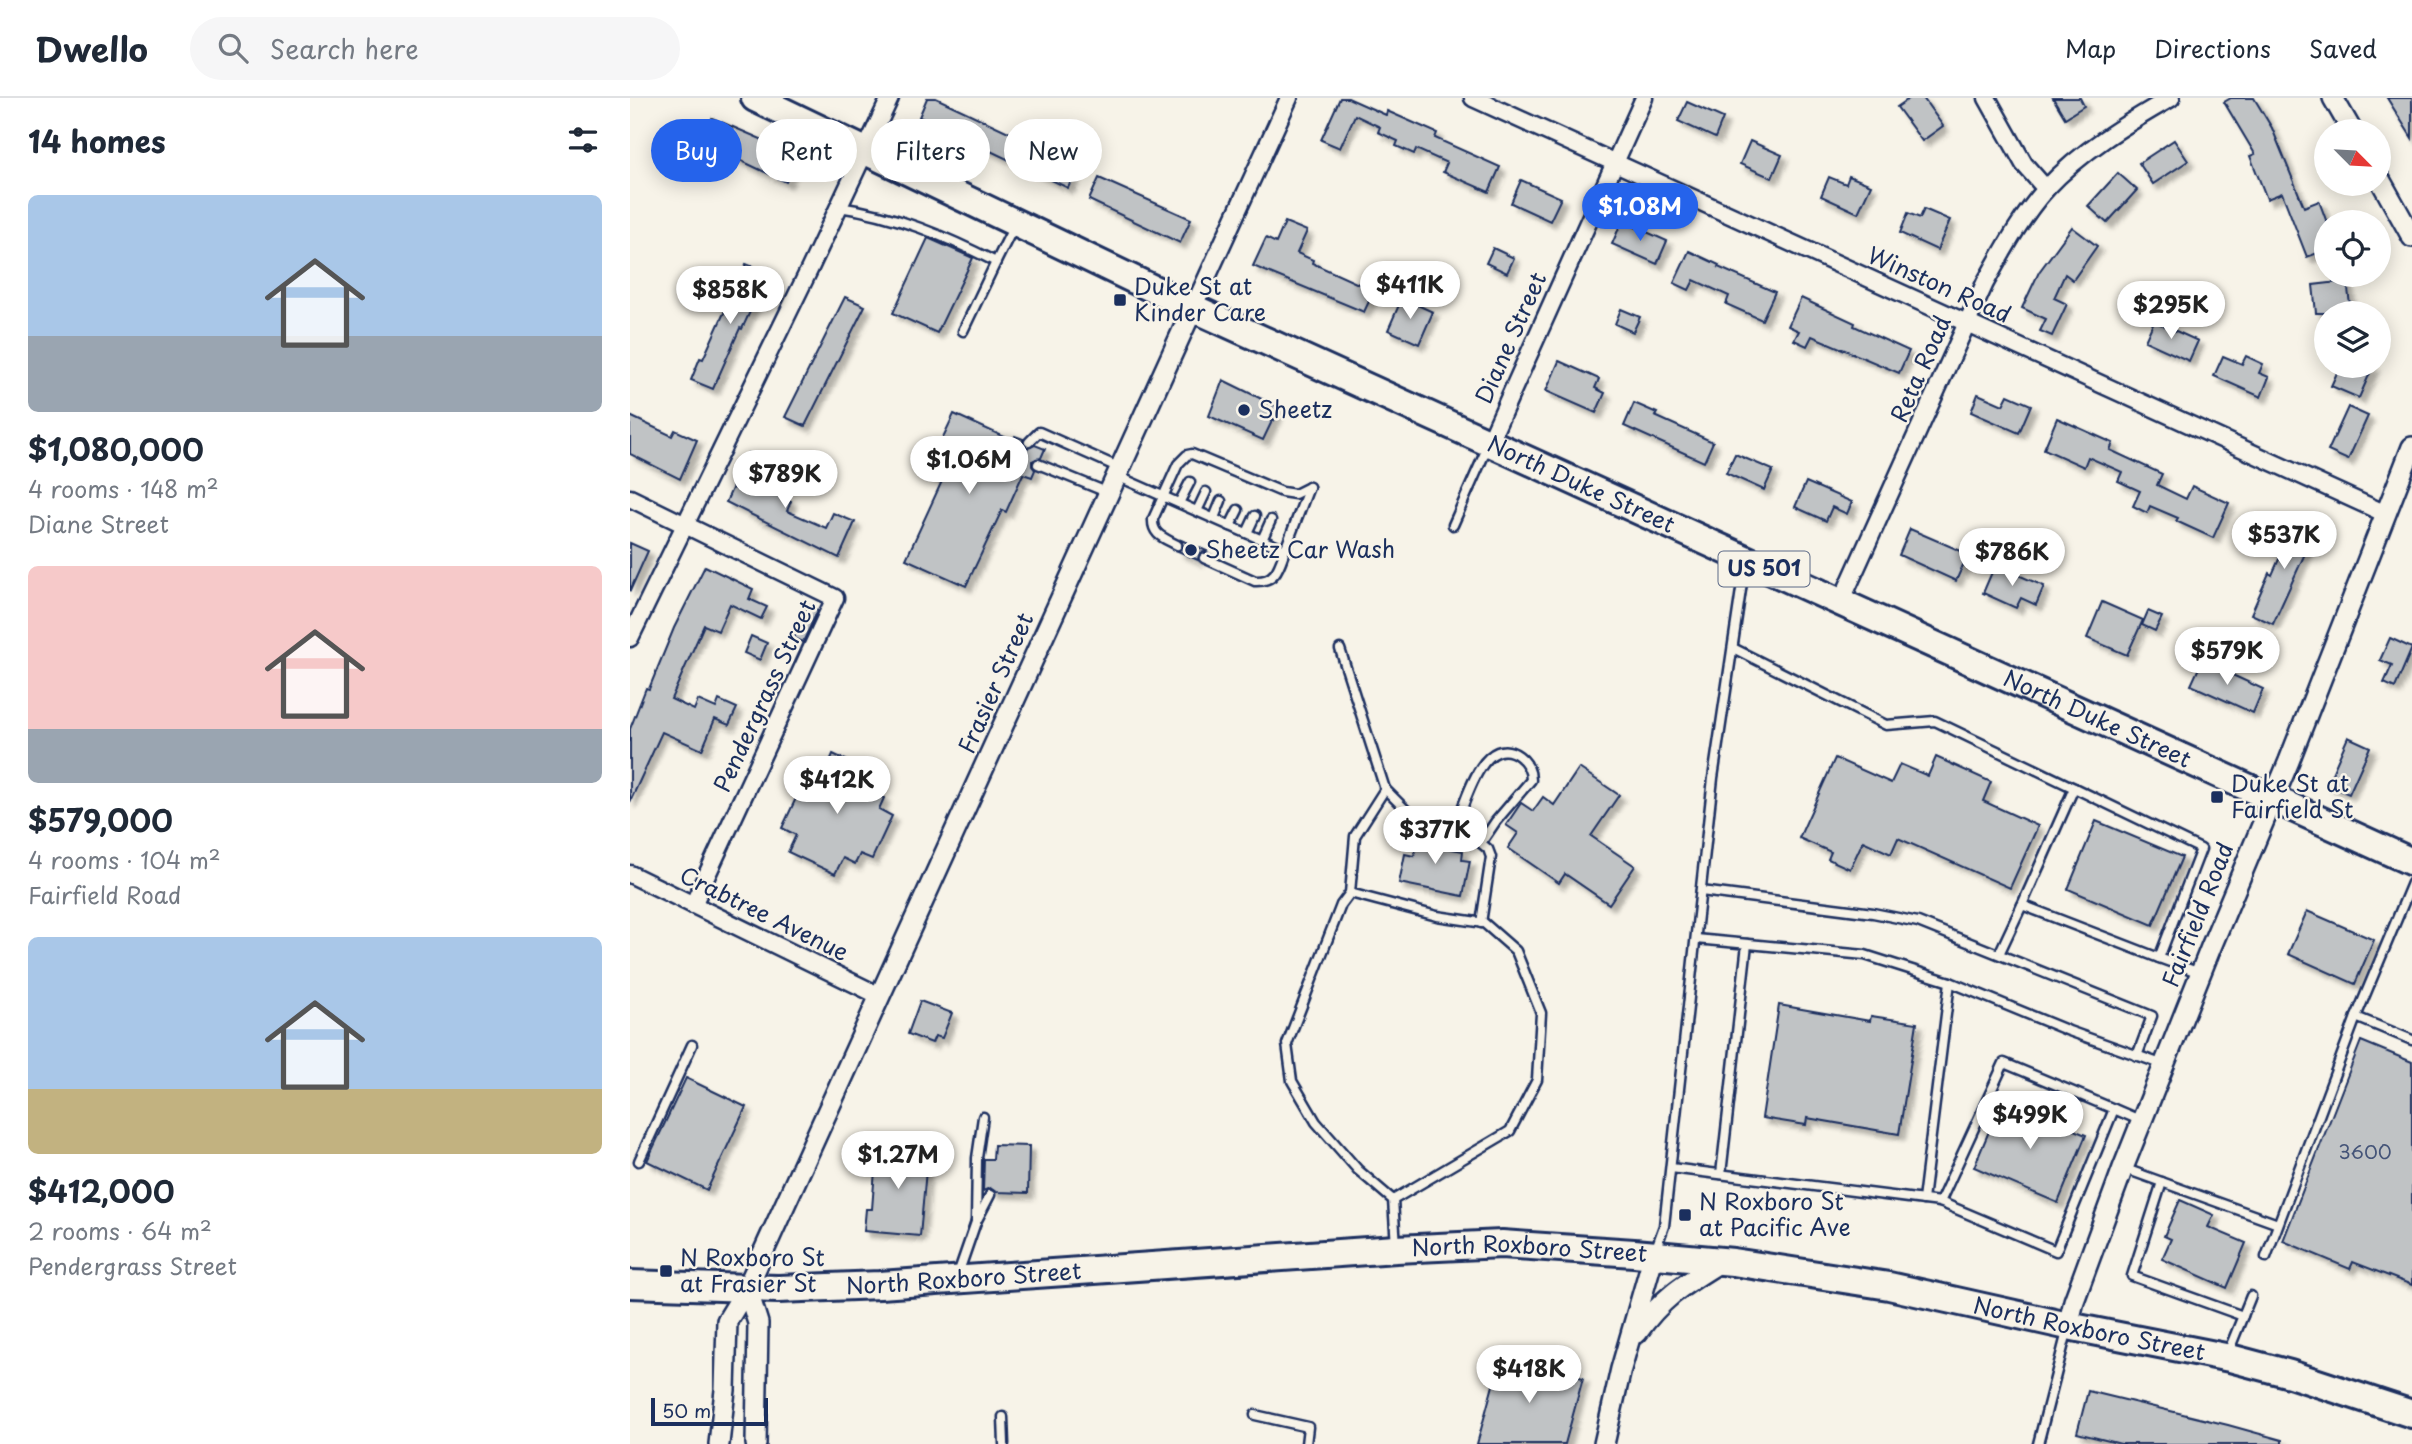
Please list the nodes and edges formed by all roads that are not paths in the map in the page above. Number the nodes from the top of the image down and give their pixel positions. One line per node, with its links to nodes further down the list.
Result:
1 (755, 98): 10 (main road, North Duke Street / US 501)
2 (890, 98): 10 (street)
3 (1289, 98): 18 (street, Frasier Street)
4 (1473, 98): 11 (street, Winston Road)
5 (1644, 98): 11 (street, Diane Street)
6 (1987, 98): 12 (street)
7 (2171, 98): 12 (street, Reta Road)
8 (2333, 98): 9 (street)
9 (2345, 119)
10 (865, 152): 14 (street); 15 (main road, North Duke Street / US 501)
11 (1615, 162): 19 (street, Winston Road); 22 (street, Diane Street)
12 (2046, 189): 19 (street, Reta Road)
13 (2389, 196): 16 (street)
14 (839, 207): 17 (lane); 38 (street)
15 (1015, 224): 17 (lane); 18 (main road, North Duke Street / US 501)
16 (2412, 237)
17 (996, 262): 20 (lane)
18 (1193, 308): 22 (main road, North Duke Street / US 501); 25 (street, Frasier Street)
19 (1967, 322): 34 (street, Winston Road); 47 (street, Reta Road)
20 (963, 331)
21 (1029, 442): 25 (lane)
22 (1489, 443): 39 (lane); 46 (main road, North Duke Street / US 501)
23 (2412, 447): 34 (street, Fairfield Road)
24 (1038, 464): 25 (lane)
25 (1115, 479): 28 (lane); 70 (street, Frasier Street)
26 (1191, 482): 31 (lane)
27 (1206, 492): 33 (lane)
28 (1163, 496): 31 (lane); 43 (lane); 44 (lane)
29 (630, 498): 38 (street, Pendergrass Street)
30 (1221, 501): 36 (lane)
31 (1179, 503): 33 (lane)
32 (1238, 510): 40 (lane)
33 (1198, 512): 36 (lane)
34 (2386, 514): 53 (street, Fairfield Road)
35 (1255, 516): 41 (lane)
36 (1214, 519): 40 (lane)
37 (1270, 520): 42 (lane)
38 (685, 525): 48 (street); 61 (street, Pendergrass Street)
39 (1453, 525)
40 (1230, 526): 41 (lane)
41 (1247, 533): 42 (lane)
42 (1262, 540): 44 (lane)
43 (1177, 545)
44 (1285, 550): 45 (lane)
45 (1204, 558)
46 (1746, 561): 47 (main road, North Duke Street / US 501); 49 (lane)
47 (1840, 604): 53 (main road, North Duke Street / US 501)
48 (630, 638)
49 (1733, 648): 51 (lane); 59 (lane)
50 (1340, 649): 52 (lane)
51 (2074, 788): 62 (lane); 67 (lane)
52 (1385, 789): 54 (lane); 60 (lane)
53 (2272, 800): 56 (main road, North Duke Street / US 501); 68 (street, Fairfield Road)
54 (1456, 826): 55 (lane); 55 (lane)
55 (1481, 843): 63 (lane)
56 (2412, 862)
57 (630, 874): 61 (street, Crabtree Avenue)
58 (2412, 883): 71 (lane)
59 (1701, 891): 64 (lane); 66 (lane)
60 (1350, 893): 63 (lane); 85 (lane)
61 (693, 905): 70 (street, Crabtree Avenue)
62 (2022, 905): 66 (lane); 67 (lane)
63 (1481, 923): 85 (lane)
64 (1696, 939): 65 (lane); 80 (lane)
65 (1747, 944): 69 (lane); 82 (lane)
66 (2000, 954): 74 (lane)
67 (2159, 957): 68 (lane)
68 (2200, 973): 75 (street, Fairfield Road)
69 (1950, 982): 74 (lane); 86 (lane)
70 (878, 995): 96 (street, Frasier Street)
71 (2356, 1017): 72 (lane); 89 (lane)
72 (2412, 1040)
73 (692, 1045): 79 (lane)
74 (2137, 1056): 75 (lane)
75 (2164, 1065): 78 (street, Fairfield Road)
76 (2114, 1109): 78 (lane); 87 (lane); 87 (lane)
77 (983, 1117): 88 (lane)
78 (2142, 1121): 81 (street, Fairfield Road)
79 (639, 1161)
80 (1671, 1168): 82 (lane); 91 (lane)
81 (2123, 1168): 83 (lane); 99 (street, Fairfield Road)
82 (1721, 1174): 86 (lane)
83 (2162, 1182): 89 (lane); 98 (lane)
84 (990, 1195): 88 (lane)
85 (1393, 1200): 90 (lane)
86 (1923, 1200): 87 (lane)
87 (1940, 1202)
88 (976, 1222): 94 (lane)
89 (2278, 1224): 92 (lane)
90 (1396, 1249): 91 (main road, North Roxboro Street); 94 (main road, North Roxboro Street)
91 (1654, 1254): 93 (main road, North Roxboro Street); 100 (street)
92 (2266, 1257)
93 (1722, 1261): 99 (main road, North Roxboro Street); 100 (street)
94 (955, 1280): 96 (main road, North Roxboro Street)
95 (630, 1284): 96 (main road, North Roxboro Street)
96 (747, 1289): 105 (street, Frasier Street); 106 (street)
97 (2251, 1296): 98 (lane)
98 (2243, 1316): 101 (lane)
99 (2068, 1326): 101 (main road, North Roxboro Street); 110 (lane)
100 (1628, 1345): 109 (street)
101 (2226, 1357): 103 (main road, North Roxboro Street)
102 (1255, 1415): 108 (lane)
103 (2412, 1415)
104 (1003, 1417): 107 (lane)
105 (719, 1444)
106 (756, 1444)
107 (1004, 1444)
108 (1306, 1444)
109 (1604, 1444)
110 (2038, 1444)

